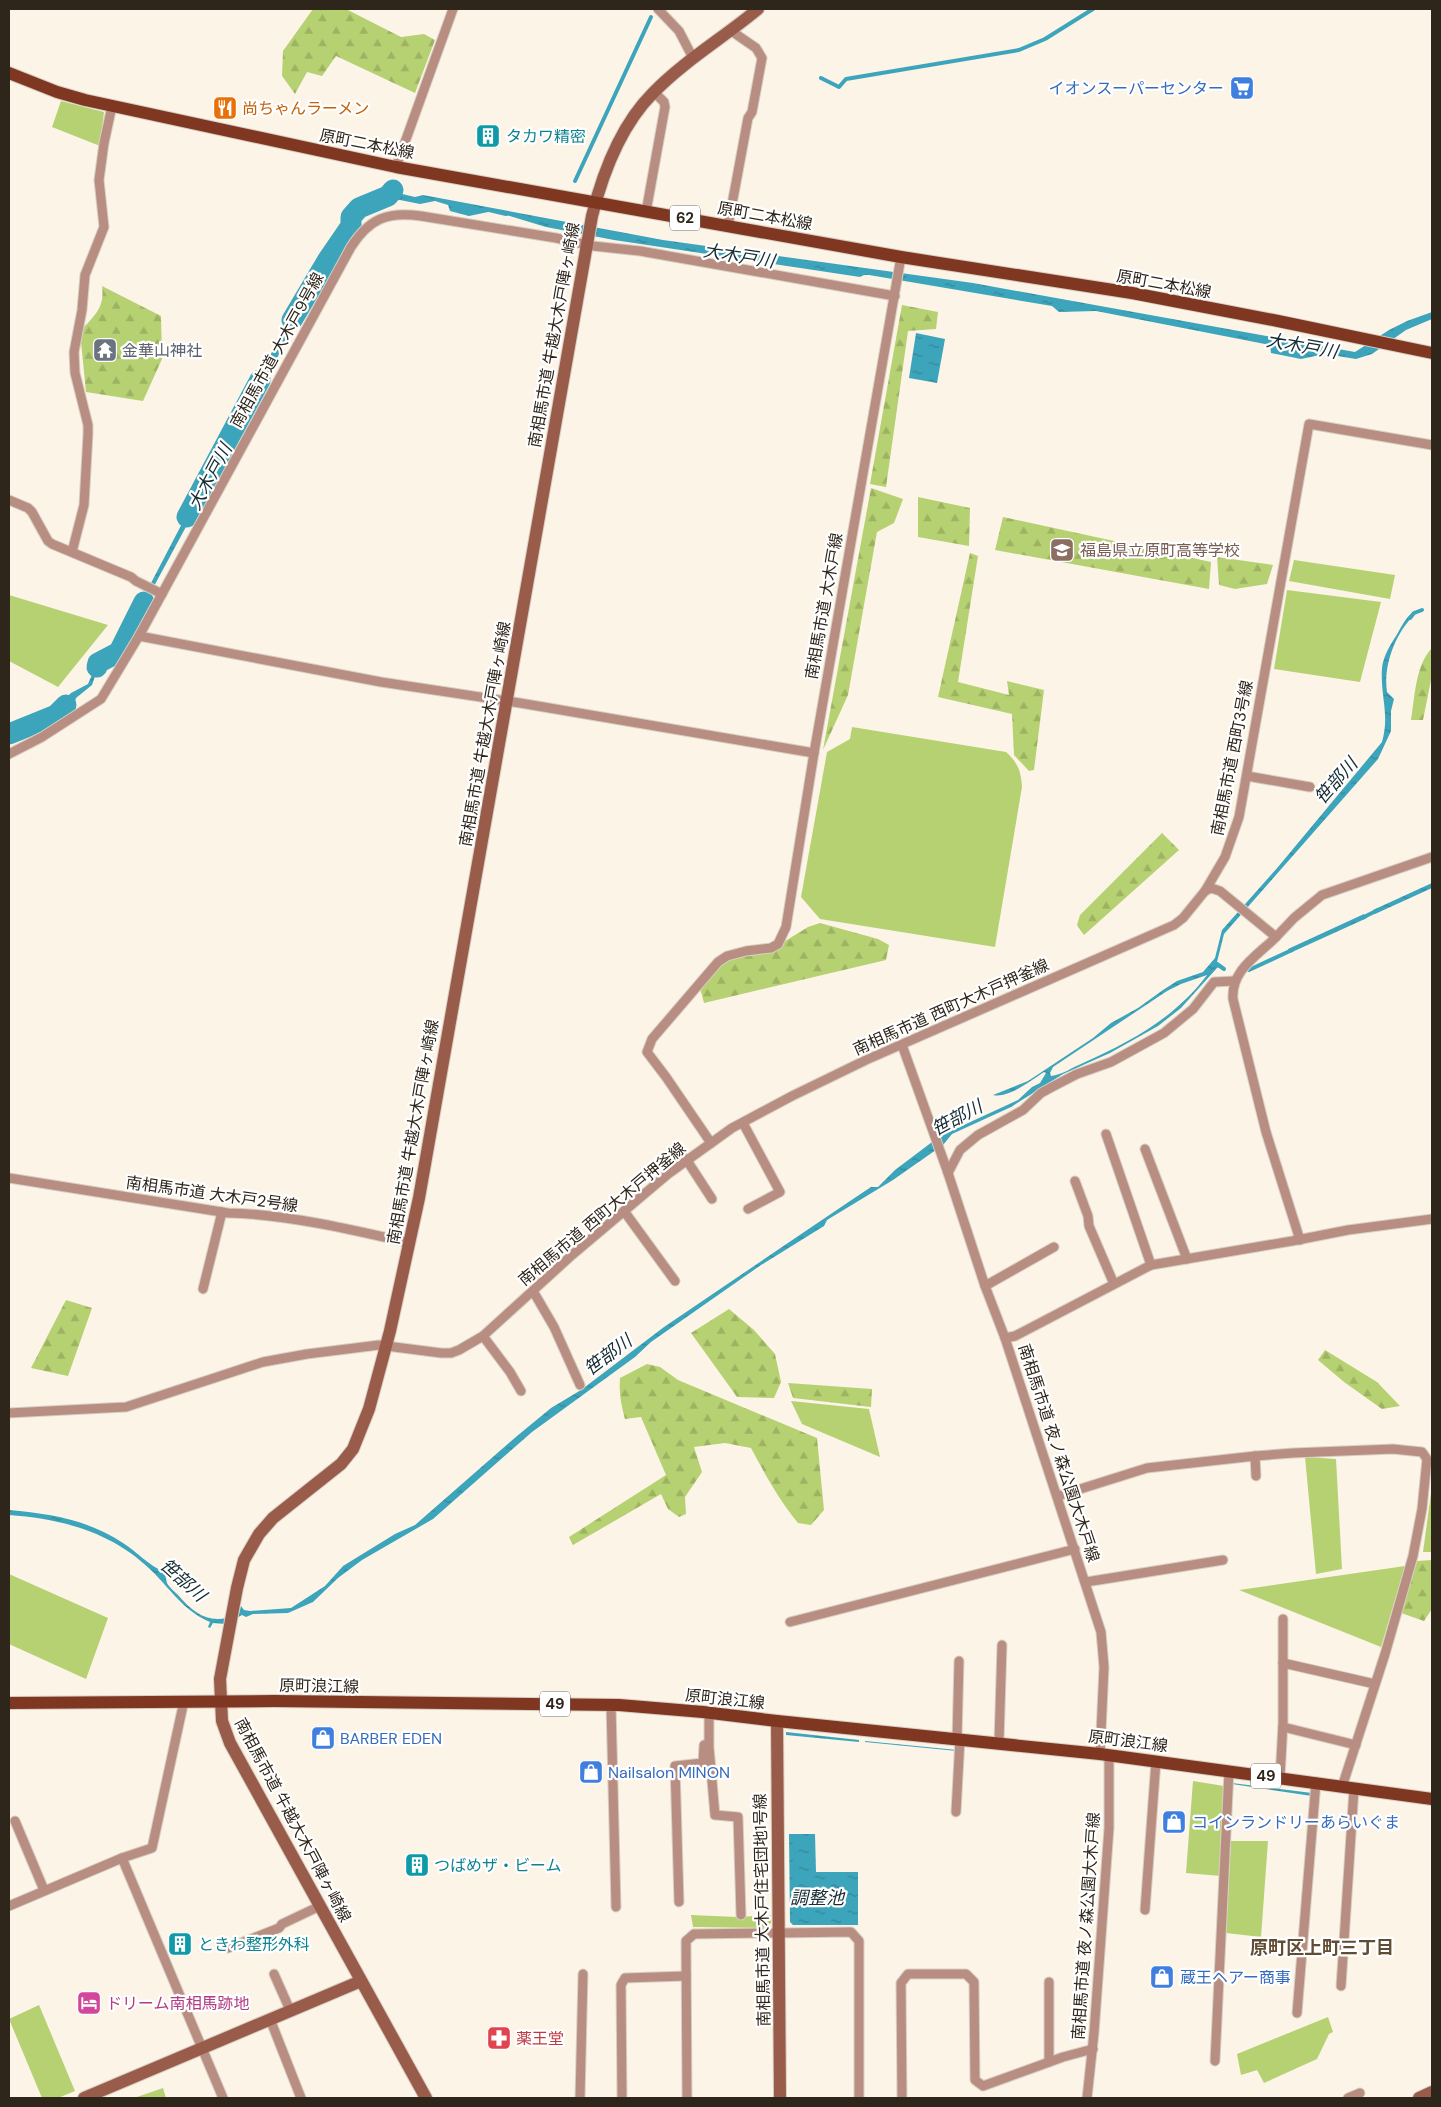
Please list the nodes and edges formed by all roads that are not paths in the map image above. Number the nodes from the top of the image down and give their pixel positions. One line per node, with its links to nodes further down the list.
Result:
1 (453, 9): 9 (street)
2 (658, 9): 5 (street)
3 (758, 9): 4 (street, 南相馬市道 牛越大木戸陣ヶ崎線)
4 (730, 30): 5 (street, 南相馬市道 牛越大木戸陣ヶ崎線); 12 (street)
5 (693, 58): 7 (street, 南相馬市道 牛越大木戸陣ヶ崎線)
6 (9, 73): 8 (main road, 原町二本松線 / 62)
7 (654, 92): 10 (street, 南相馬市道 牛越大木戸陣ヶ崎線); 11 (street)
8 (112, 106): 9 (main road, 原町二本松線 / 62); 19 (street)
9 (396, 167): 10 (main road, 原町二本松線 / 62)
10 (595, 203): 11 (main road, 原町二本松線 / 62); 13 (street, 南相馬市道 牛越大木戸陣ヶ崎線)
11 (646, 212): 12 (main road, 原町二本松線 / 62)
12 (728, 226): 14 (main road, 原町二本松線 / 62)
13 (587, 242): 15 (street, 南相馬市道 大木戸9号線); 20 (street, 南相馬市道 大木戸9号線); 22 (street, 南相馬市道 牛越大木戸陣ヶ崎線)
14 (901, 261): 15 (street, 南相馬市道 大木戸線); 16 (main road, 原町二本松線 / 62)
15 (895, 294): 23 (street, 南相馬市道 大木戸線)
16 (1432, 353)
17 (1432, 445): 25 (street, 南相馬市道 西町3号線)
18 (9, 500): 19 (street)
19 (72, 552): 20 (street)
20 (162, 594): 21 (street, 南相馬市道 大木戸9号線)
21 (139, 636): 22 (street); 24 (street, 南相馬市道 大木戸9号線)
22 (507, 701): 23 (street); 46 (street, 南相馬市道 牛越大木戸陣ヶ崎線)
23 (814, 753): 34 (street, 南相馬市道 大木戸線)
24 (9, 754)
25 (1247, 776): 26 (street); 28 (street, 南相馬市道 西町3号線)
26 (1310, 787)
27 (1432, 857): 29 (street)
28 (1205, 891): 29 (street); 31 (street, 南相馬市道 西町大木戸押釜線)
29 (1276, 937): 30 (street)
30 (1234, 981): 37 (street); 45 (street)
31 (902, 1045): 32 (street, 南相馬市道 西町大木戸押釜線); 37 (street)
32 (743, 1122): 34 (street, 南相馬市道 西町大木戸押釜線); 41 (street)
33 (1106, 1134): 49 (street)
34 (711, 1143): 36 (street, 南相馬市道 西町大木戸押釜線)
35 (1145, 1149): 48 (street)
36 (686, 1159): 40 (street); 42 (street, 南相馬市道 西町大木戸押釜線)
37 (948, 1174): 52 (street)
38 (9, 1178): 43 (street, 南相馬市道 大木戸2号線)
39 (1075, 1181): 51 (street)
40 (712, 1199)
41 (748, 1209)
42 (624, 1211): 50 (street); 54 (street, 南相馬市道 西町大木戸押釜線)
43 (222, 1212): 46 (street, 南相馬市道 大木戸2号線); 53 (street)
44 (1432, 1219): 45 (street, 南相馬市道 夜ノ森公園大木戸線)
45 (1300, 1240): 48 (street, 南相馬市道 夜ノ森公園大木戸線)
46 (410, 1243): 57 (street, 南相馬市道 牛越大木戸陣ヶ崎線)
47 (1054, 1247): 52 (street)
48 (1187, 1259): 49 (street, 南相馬市道 夜ノ森公園大木戸線)
49 (1151, 1265): 51 (street, 南相馬市道 夜ノ森公園大木戸線)
50 (675, 1280)
51 (1114, 1284): 56 (street, 南相馬市道 夜ノ森公園大木戸線)
52 (985, 1286): 56 (street)
53 (203, 1289)
54 (533, 1291): 55 (street, 南相馬市道 西町大木戸押釜線); 58 (street)
55 (483, 1336): 57 (street, 南相馬市道 西町大木戸押釜線); 59 (street)
56 (1005, 1338): 63 (street, 南相馬市道 夜ノ森公園大木戸線)
57 (386, 1345): 60 (street, 南相馬市道 西町大木戸押釜線); 74 (street, 南相馬市道 牛越大木戸陣ヶ崎線)
58 (580, 1385)
59 (521, 1391)
60 (9, 1413)
61 (1255, 1456): 62 (street); 63 (street); 72 (street)
62 (1256, 1476)
63 (1058, 1496): 64 (street, 南相馬市道 夜ノ森公園大木戸線)
64 (1075, 1549): 66 (street, 南相馬市道 夜ノ森公園大木戸線); 68 (street)
65 (1223, 1560): 66 (street)
66 (1086, 1582): 83 (street, 南相馬市道 夜ノ森公園大木戸線)
67 (1283, 1619): 71 (street)
68 (790, 1622)
69 (1002, 1645): 81 (street)
70 (959, 1661): 80 (street)
71 (1283, 1663): 72 (street); 79 (street)
72 (1375, 1684): 82 (street)
73 (184, 1701): 74 (main road, 原町浪江線 / 49); 75 (main road, 原町浪江線 / 49); 92 (street)
74 (220, 1701): 76 (main road, 原町浪江線 / 49); 96 (street, 南相馬市道 牛越大木戸陣ヶ崎線)
75 (9, 1702)
76 (611, 1705): 77 (main road, 原町浪江線 / 49); 97 (street)
77 (706, 1713): 78 (main road, 原町浪江線 / 49); 94 (street); 99 (street)
78 (777, 1721): 80 (main road, 原町浪江線 / 49); 100 (street, 南相馬市道 大木戸住宅団地1号線)
79 (1283, 1727): 82 (street); 85 (street)
80 (958, 1739): 81 (main road, 原町浪江線 / 49); 90 (street)
81 (999, 1742): 83 (main road, 原町浪江線 / 49)
82 (1356, 1746): 88 (street)
83 (1105, 1755): 84 (main road, 原町浪江線 / 49); 112 (street, 南相馬市道 夜ノ森公園大木戸線)
84 (1156, 1769): 86 (main road, 原町浪江線 / 49); 98 (street)
85 (1280, 1778): 86 (main road, 原町浪江線 / 49); 87 (main road, 原町浪江線 / 49)
86 (1229, 1779): 113 (street)
87 (1316, 1782): 88 (main road, 原町浪江線 / 49); 109 (street)
88 (1348, 1788): 89 (main road, 原町浪江線 / 49); 107 (street)
89 (1432, 1799)
90 (956, 1812)
91 (16, 1820): 93 (street)
92 (122, 1858): 93 (street); 111 (street)
93 (44, 1890): 95 (street)
94 (679, 1902)
95 (9, 1906)
96 (320, 1906): 101 (street); 105 (street, 南相馬市道 牛越大木戸陣ヶ崎線)
97 (616, 1907)
98 (1144, 1910)
99 (741, 1915)
100 (779, 1932): 104 (street); 125 (street, 南相馬市道 大木戸住宅団地1号線); 126 (street)
101 (228, 1948)
102 (274, 1974): 108 (street)
103 (583, 1974): 122 (street)
104 (686, 1976): 123 (street); 124 (street)
105 (361, 1981): 108 (street); 121 (street, 南相馬市道 牛越大木戸陣ヶ崎線)
106 (1049, 1982): 114 (street)
107 (1340, 1986)
108 (290, 2010): 110 (street)
109 (1297, 2013)
110 (270, 2019): 111 (street); 120 (street)
111 (201, 2048): 118 (street); 119 (street)
112 (1093, 2048): 114 (street); 117 (street, 南相馬市道 夜ノ森公園大木戸線)
113 (1215, 2061)
114 (1049, 2062): 127 (street)
115 (1432, 2092): 130 (street)
116 (1360, 2093): 129 (street)
117 (1087, 2096): 128 (street)
118 (84, 2098)
119 (222, 2098)
120 (301, 2098)
121 (426, 2098)
122 (580, 2098)
123 (622, 2098)
124 (687, 2098)
125 (780, 2098)
126 (859, 2098)
127 (902, 2098)
128 (1078, 2098)
129 (1348, 2098)
130 (1419, 2098)

